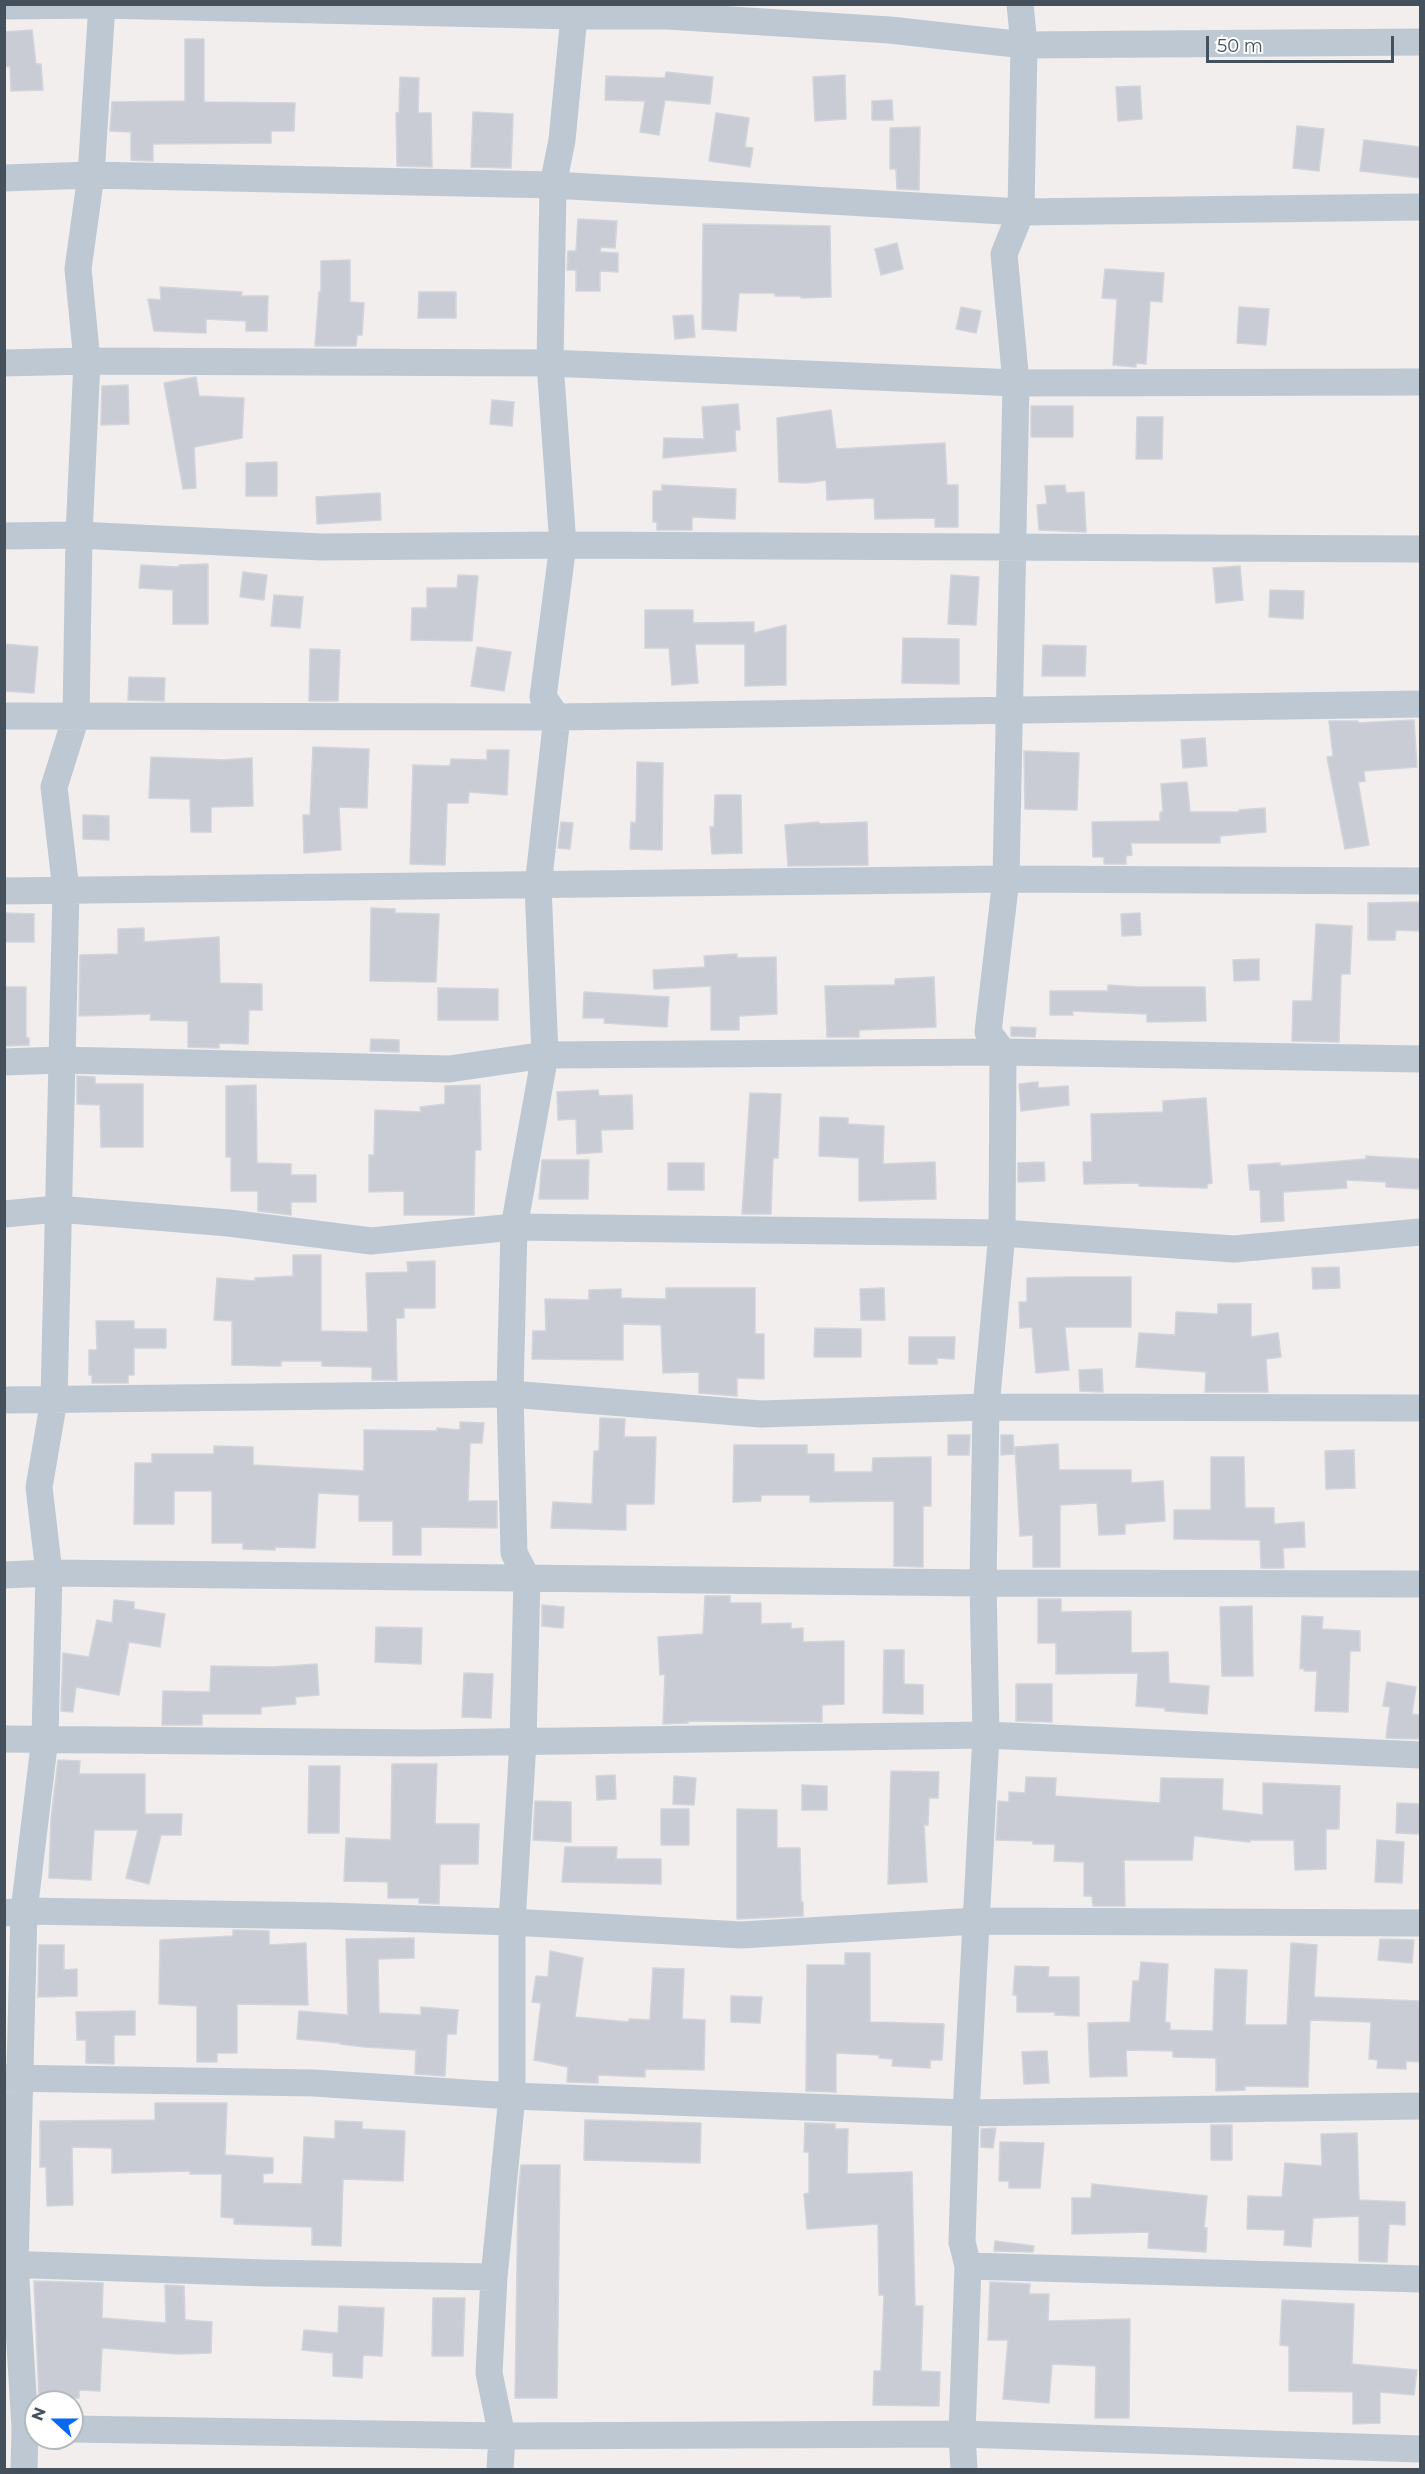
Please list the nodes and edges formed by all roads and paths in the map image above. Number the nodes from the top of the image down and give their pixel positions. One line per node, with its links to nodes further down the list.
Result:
1 (1020, 4): 7 (street)
2 (102, 5): 3 (street); 4 (street); 8 (street)
3 (4, 6)
4 (573, 10): 5 (street); 10 (street)
5 (771, 14): 7 (street)
6 (1420, 42): 7 (street)
7 (1024, 45): 12 (street)
8 (91, 175): 9 (street); 10 (street); 13 (street)
9 (4, 178)
10 (553, 184): 12 (street); 15 (street)
11 (1420, 207): 12 (street)
12 (1021, 212): 17 (street)
13 (87, 361): 14 (street); 15 (street); 19 (street)
14 (4, 363)
15 (550, 363): 17 (street); 20 (street)
16 (1420, 382): 17 (street)
17 (1016, 383): 21 (street)
18 (4, 536): 19 (street)
19 (80, 536): 20 (street); 26 (street)
20 (563, 545): 21 (street); 27 (street)
21 (1013, 548): 22 (street); 24 (street)
22 (1420, 549)
23 (1420, 704): 24 (street)
24 (1010, 710): 27 (street); 28 (street)
25 (4, 716): 26 (street)
26 (76, 717): 27 (street); 31 (street)
27 (557, 717): 30 (street)
28 (1006, 879): 29 (street); 30 (street); 33 (street)
29 (1420, 881)
30 (538, 886): 31 (street); 34 (street)
31 (66, 890): 32 (street); 36 (street)
32 (4, 891)
33 (1003, 1052): 34 (street); 35 (street); 42 (street)
34 (545, 1055): 36 (street); 40 (street)
35 (1420, 1059)
36 (60, 1060): 37 (street); 38 (street)
37 (4, 1062)
38 (57, 1209): 39 (street); 40 (street); 45 (street)
39 (4, 1214)
40 (514, 1227): 42 (street); 43 (street)
41 (1420, 1232): 42 (street)
42 (1002, 1233): 46 (street)
43 (510, 1394): 45 (street); 46 (street); 50 (street)
44 (4, 1400): 45 (street)
45 (54, 1400): 48 (street)
46 (986, 1407): 47 (street); 51 (street)
47 (1420, 1408)
48 (49, 1573): 49 (street); 50 (street); 54 (street)
49 (4, 1575)
50 (527, 1578): 51 (street); 56 (street)
51 (983, 1582): 52 (street); 53 (street)
52 (1420, 1584)
53 (986, 1735): 56 (street); 57 (street); 59 (street)
54 (45, 1738): 55 (street); 56 (street); 58 (street)
55 (4, 1739)
56 (523, 1742): 60 (street)
57 (1420, 1755)
58 (14, 1912): 60 (street); 62 (street)
59 (976, 1921): 60 (street); 61 (street); 65 (street)
60 (512, 1922): 63 (street)
61 (1420, 1923)
62 (13, 2078): 63 (street); 66 (street)
63 (512, 2096): 65 (street); 68 (street)
64 (1420, 2106): 65 (street)
65 (966, 2113): 67 (street)
66 (10, 2264): 68 (street); 70 (street)
67 (968, 2266): 69 (street); 72 (street)
68 (494, 2277): 73 (street)
69 (1420, 2279)
70 (22, 2428): 75 (street)
71 (84, 2428): 73 (street)
72 (962, 2434): 73 (street); 74 (street); 77 (street)
73 (502, 2436): 76 (street)
74 (1420, 2449)
75 (24, 2469)
76 (500, 2469)
77 (964, 2469)

